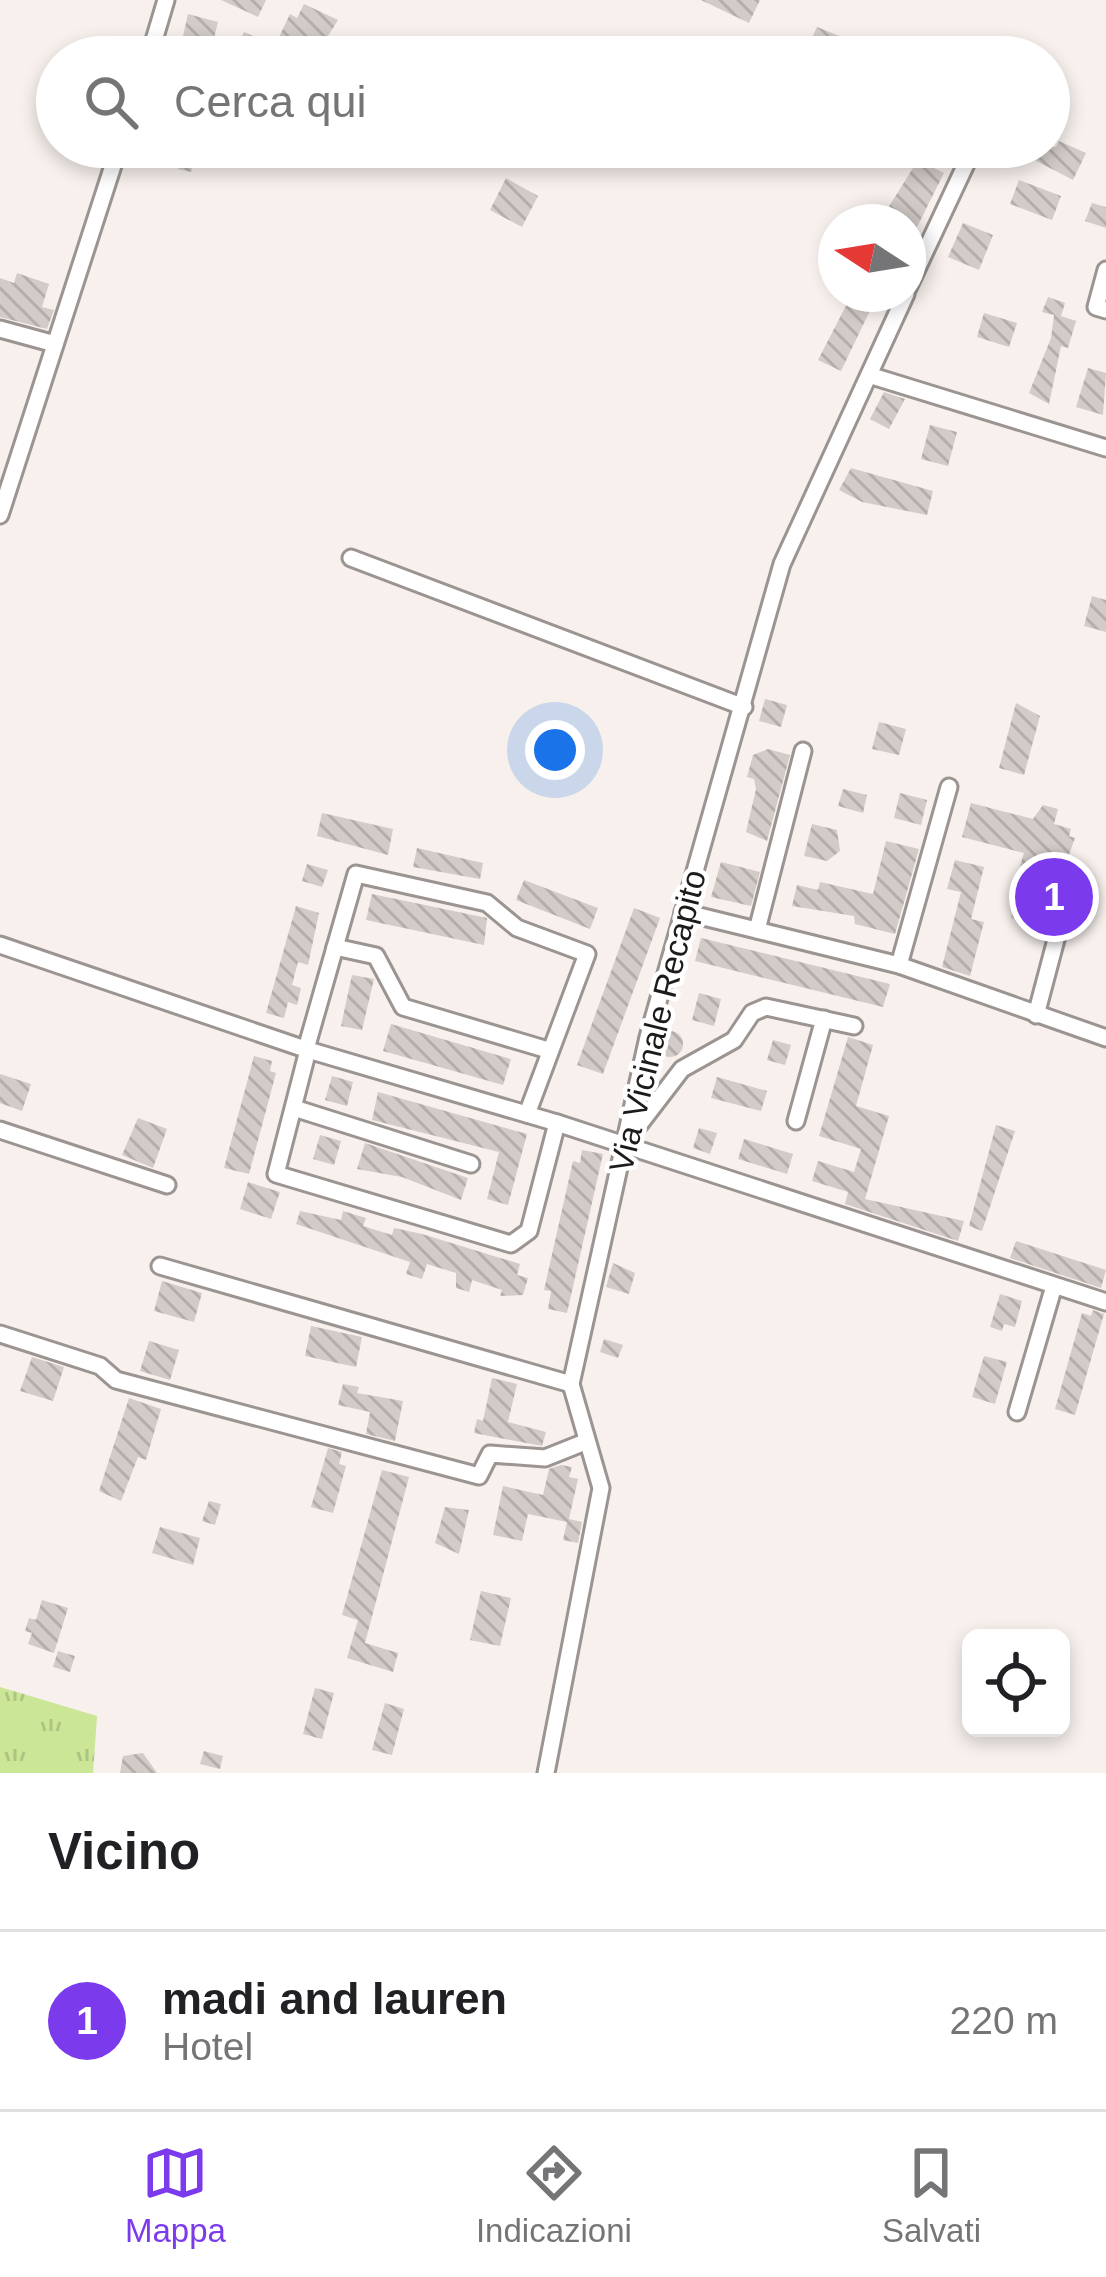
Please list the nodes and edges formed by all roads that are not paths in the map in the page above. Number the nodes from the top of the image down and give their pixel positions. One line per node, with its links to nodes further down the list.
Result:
1 (166, 0): 2 (street)
2 (155, 36)
3 (112, 168): 10 (street)
4 (964, 168): 5 (street, Via Vicinale Recapito)
5 (926, 250)
6 (1106, 270): 7 (street)
7 (1106, 310)
8 (898, 312): 11 (street, Via Vicinale Recapito)
9 (0, 329): 10 (street)
10 (56, 344): 13 (street)
11 (872, 376): 12 (street); 16 (street, Via Vicinale Recapito)
12 (1106, 448)
13 (6, 474): 14 (street)
14 (0, 515)
15 (351, 558): 16 (street)
16 (744, 707): 20 (street, Via Vicinale Recapito)
17 (803, 751): 21 (street)
18 (949, 787): 24 (street)
19 (1067, 898): 25 (street)
20 (683, 912): 21 (street); 36 (street, Via Vicinale Recapito)
21 (757, 930): 24 (street)
22 (0, 944): 29 (street)
23 (335, 946): 29 (street); 30 (street); 30 (street)
24 (899, 965): 25 (street)
25 (1036, 1015): 28 (street)
26 (824, 1019): 27 (street); 33 (street); 36 (street)
27 (854, 1026)
28 (1106, 1038)
29 (307, 1049): 31 (street); 32 (street)
30 (548, 1050): 32 (street)
31 (294, 1108): 34 (street); 37 (street)
32 (527, 1114): 34 (street)
33 (796, 1121)
34 (557, 1123): 36 (street)
35 (0, 1130): 38 (street)
36 (624, 1145): 40 (street); 43 (street, Via Vicinale Recapito)
37 (471, 1164)
38 (167, 1185)
39 (160, 1266): 43 (street)
40 (1054, 1286): 41 (street); 44 (street)
41 (1106, 1302)
42 (0, 1334): 45 (street)
43 (571, 1384): 45 (street, Via Vicinale Recapito)
44 (1017, 1412)
45 (585, 1442): 46 (street, Via Vicinale Recapito)
46 (546, 1773)

